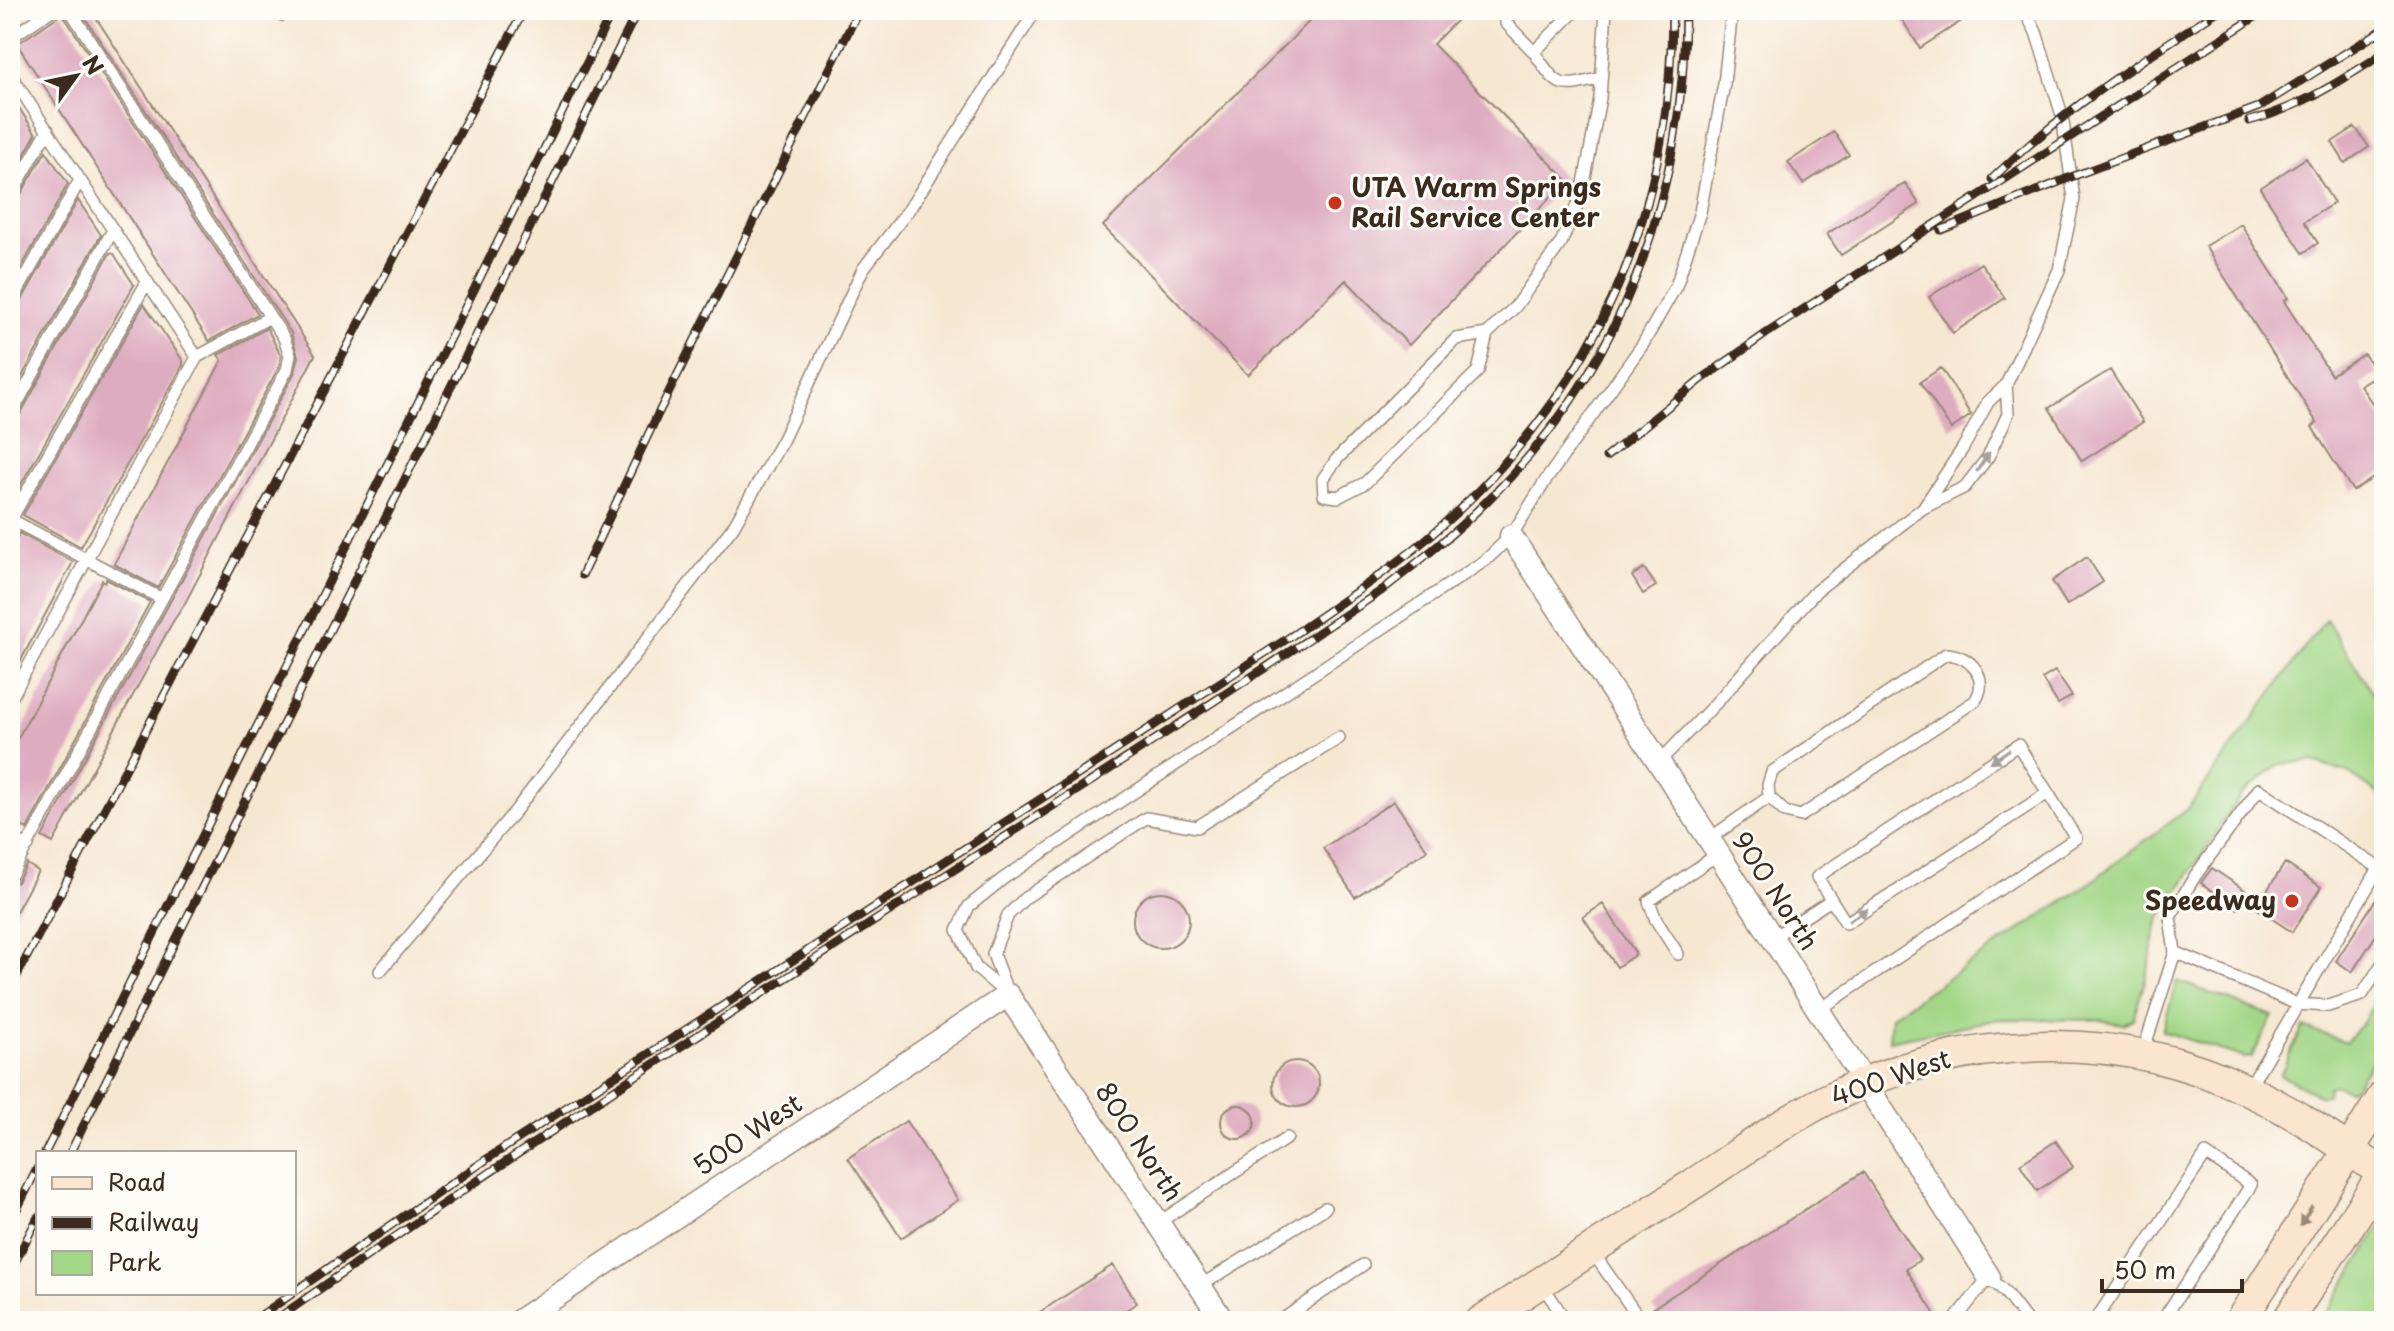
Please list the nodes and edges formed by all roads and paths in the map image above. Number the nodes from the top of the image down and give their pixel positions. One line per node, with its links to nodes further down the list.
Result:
1 (52, 10): 9 (lane)
2 (70, 10): 19 (lane)
3 (1036, 10): 44 (lane)
4 (1507, 10): 10 (lane)
5 (1576, 10): 10 (lane)
6 (1606, 10): 12 (lane)
7 (1732, 10): 26 (lane)
8 (2024, 10): 22 (lane)
9 (10, 38)
10 (1534, 52): 12 (lane)
11 (10, 76): 13 (lane)
12 (1601, 78): 20 (lane)
13 (48, 130): 14 (lane); 15 (lane)
14 (80, 180): 16 (lane); 18 (lane)
15 (10, 197)
16 (113, 230): 17 (lane); 23 (lane)
17 (147, 282): 21 (lane); 25 (lane)
18 (10, 305)
19 (270, 317): 21 (lane); 28 (lane)
20 (1487, 334): 20 (lane)
21 (197, 357): 27 (lane)
22 (2006, 385): 24 (lane); 24 (lane, one-way to 22)
23 (10, 416)
24 (1923, 508): 31 (lane)
25 (10, 520): 27 (lane)
26 (1511, 536): 31 (street, 900 North); 45 (lane)
27 (87, 559): 28 (lane); 29 (lane)
28 (162, 599): 35 (lane)
29 (10, 700)
30 (1339, 738): 45 (lane)
31 (1659, 762): 36 (street, 900 North)
32 (2048, 793): 39 (lane, one-way to 32); 39 (lane, one-way to 39); 47 (lane)
33 (1769, 797): 33 (lane); 36 (lane)
34 (10, 837): 35 (lane)
35 (28, 846): 38 (lane)
36 (1714, 847): 40 (street, 900 North); 42 (lane)
37 (2382, 870): 41 (lane); 46 (lane)
38 (10, 877)
39 (1831, 900): 40 (lane)
40 (1772, 938): 47 (street, 900 North)
41 (2175, 952): 46 (lane); 48 (lane)
42 (1678, 954)
43 (2384, 961): 46 (lane)
44 (380, 971)
45 (1008, 995): 56 (street, 800 North); 62 (street, 500 West)
46 (2297, 1004): 50 (lane)
47 (1819, 1010): 49 (street, 900 North)
48 (2142, 1055): 49 (street, 400 West); 50 (street, 400 West)
49 (1865, 1084): 57 (street, 400 West); 59 (street, 900 North)
50 (2248, 1090): 53 (street, 400 West)
51 (2384, 1095): 53 (street)
52 (1287, 1138): 56 (lane)
53 (2348, 1150): 54 (street, 400 West); 72 (street, one-way to 72)
54 (2384, 1173): 73 (street)
55 (1325, 1208): 61 (lane)
56 (1158, 1223): 61 (street, 800 North)
57 (1591, 1249): 60 (street, 400 West); 67 (lane)
58 (1363, 1265): 64 (lane)
59 (1989, 1277): 68 (lane); 69 (lane)
60 (1540, 1283): 65 (street, 400 West); 66 (lane)
61 (1200, 1286): 63 (street, 800 North)
62 (529, 1318)
63 (1223, 1321)
64 (1280, 1321)
65 (1481, 1321)
66 (1566, 1321)
67 (1641, 1321)
68 (1954, 1321)
69 (2027, 1321)
70 (2095, 1321): 71 (lane)
71 (2162, 1321)
72 (2240, 1321)
73 (2287, 1321)

